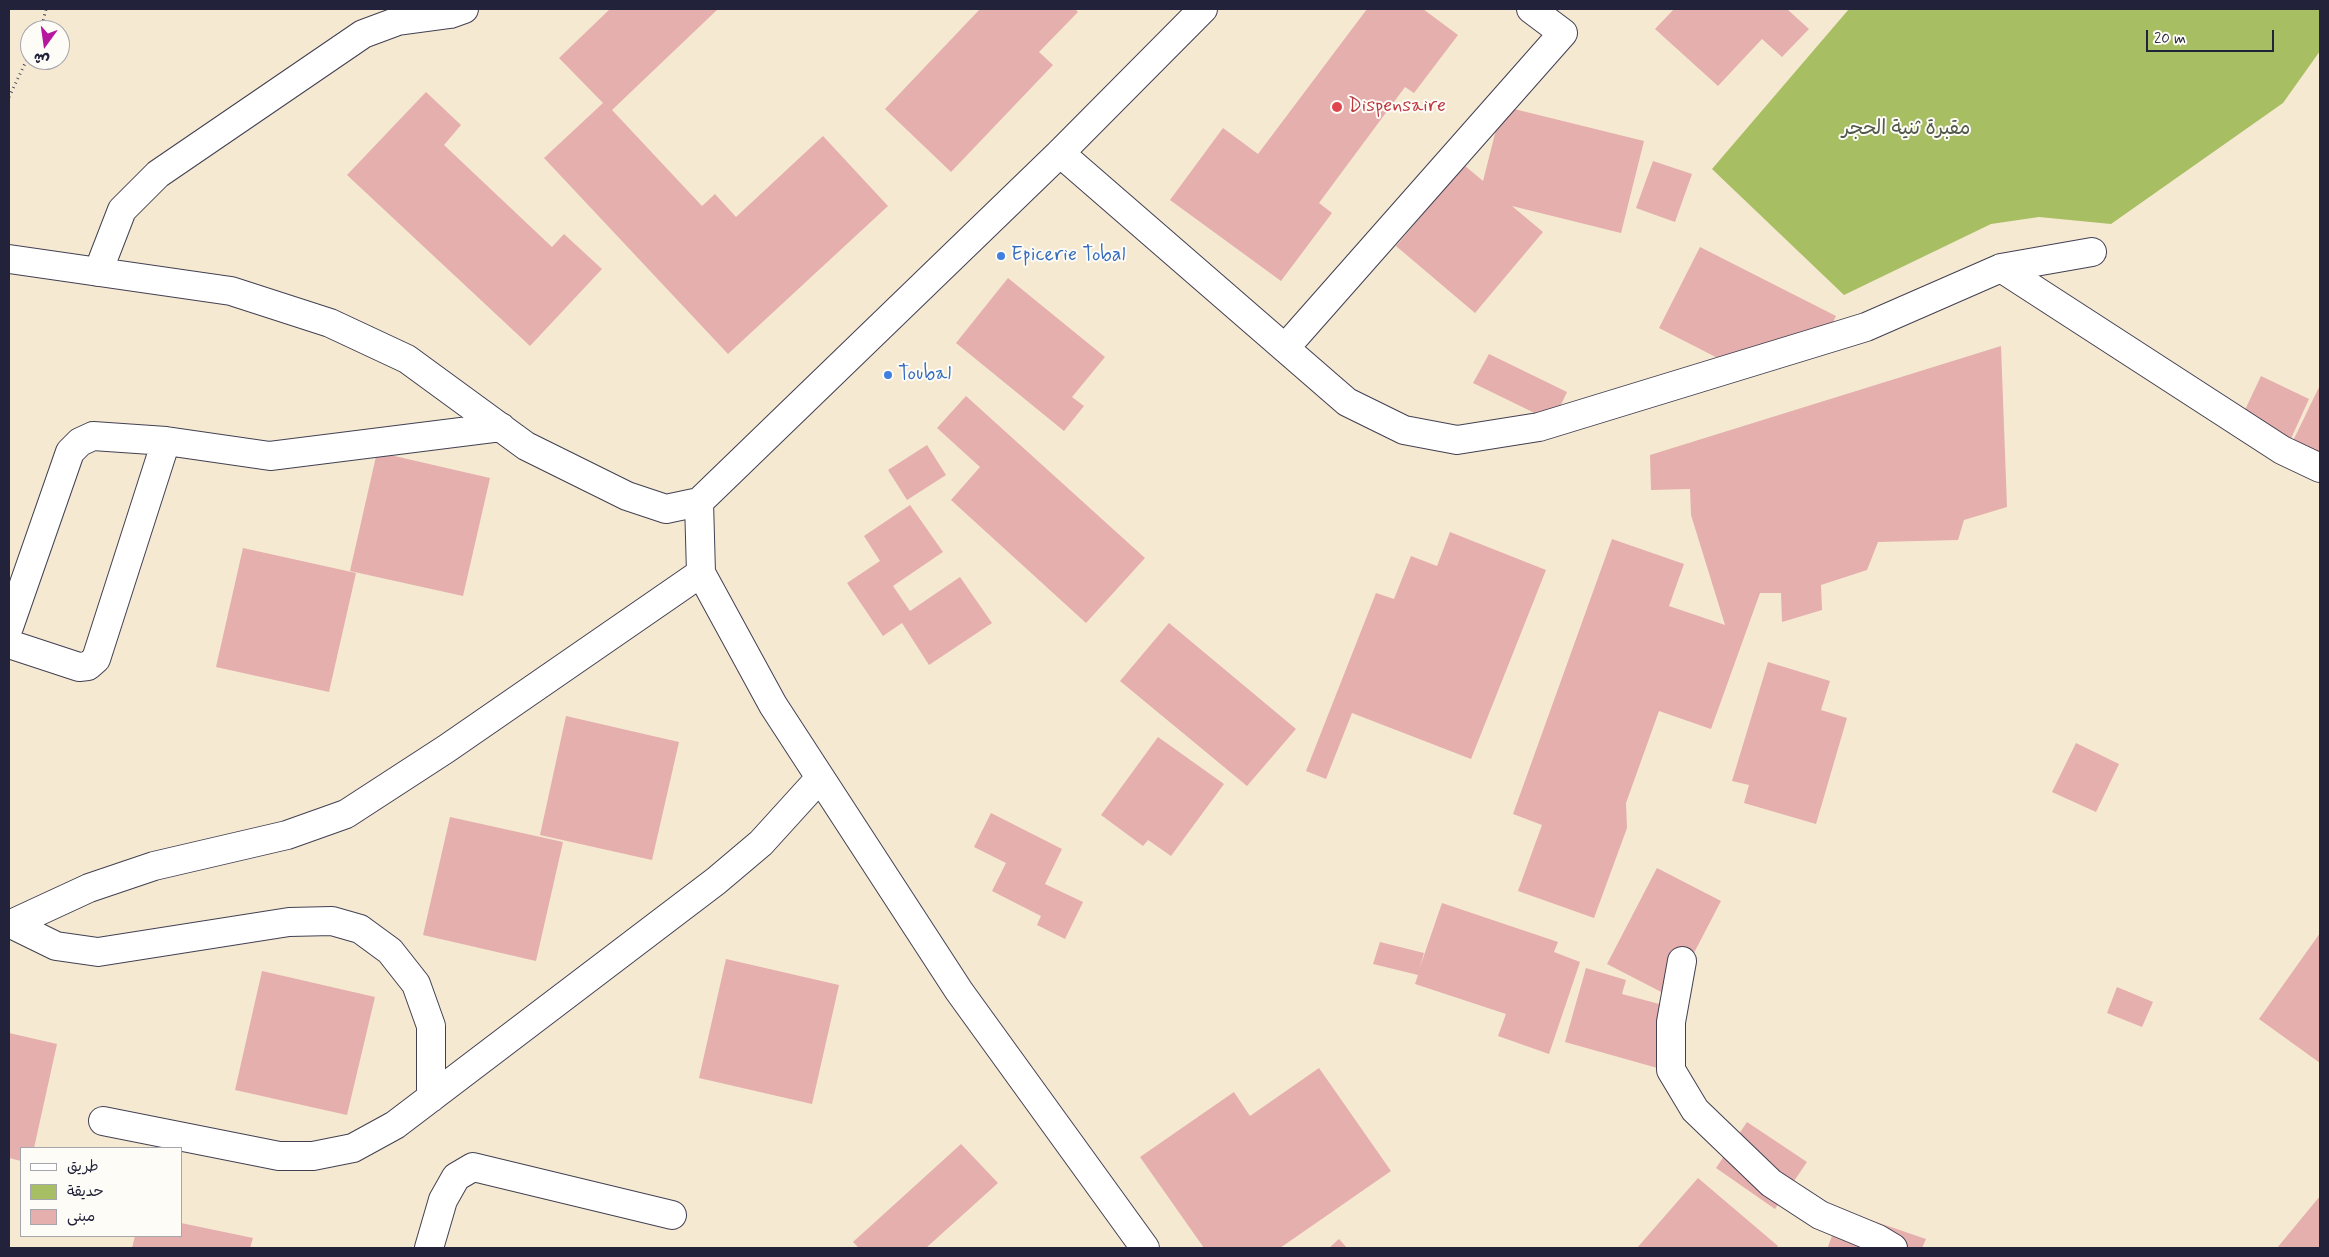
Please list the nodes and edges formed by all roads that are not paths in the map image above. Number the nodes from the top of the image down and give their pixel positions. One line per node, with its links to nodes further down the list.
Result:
1 (394, 9): 5 (street)
2 (464, 9): 5 (street)
3 (1202, 9): 6 (street)
4 (1532, 9): 11 (street)
5 (362, 34): 10 (street)
6 (1060, 153): 11 (street); 15 (street)
7 (2092, 252): 9 (street)
8 (9, 259): 10 (street)
9 (2001, 268): 11 (street); 14 (street)
10 (98, 272): 12 (street)
11 (1285, 348)
12 (501, 427): 13 (street); 15 (street)
13 (166, 441): 17 (street); 18 (street)
14 (2320, 468)
15 (699, 502): 16 (street)
16 (701, 573): 19 (street); 20 (street)
17 (9, 627)
18 (9, 644)
19 (820, 778): 22 (street); 26 (street)
20 (10, 925): 22 (street)
21 (1682, 961): 27 (street)
22 (431, 1098): 23 (street)
23 (102, 1121)
24 (672, 1214): 25 (street)
25 (429, 1248)
26 (1145, 1248)
27 (1893, 1248)

